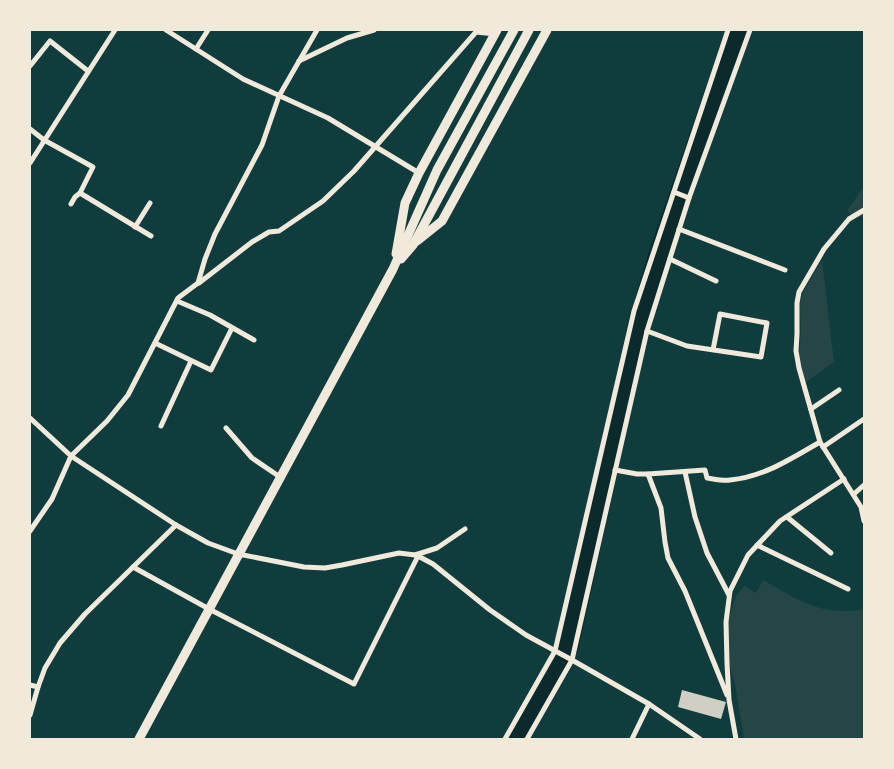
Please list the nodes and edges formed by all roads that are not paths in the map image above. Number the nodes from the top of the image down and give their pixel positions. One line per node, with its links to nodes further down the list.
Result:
1 (114, 30): 15 (street)
2 (166, 30): 12 (street)
3 (208, 30): 12 (street)
4 (317, 30): 13 (street)
5 (374, 30): 13 (street)
6 (514, 30): 33 (main road)
7 (529, 30): 31 (main road)
8 (547, 30): 31 (main road)
9 (728, 30): 22 (street)
10 (750, 30): 24 (street)
11 (496, 32): 19 (street); 21 (main road)
12 (196, 49): 16 (street)
13 (299, 61): 16 (street)
14 (30, 66): 15 (street)
15 (88, 71): 18 (street)
16 (279, 96): 19 (street); 36 (street)
17 (30, 129): 18 (street)
18 (44, 140): 20 (street); 23 (street)
19 (374, 146): 21 (street); 36 (street)
20 (30, 163)
21 (419, 173): 33 (main road)
22 (674, 192): 24 (street); 72 (street)
23 (80, 193): 26 (street); 28 (street)
24 (689, 198): 29 (street)
25 (150, 203): 28 (street)
26 (71, 204)
27 (864, 210): 45 (street)
28 (135, 227): 30 (street)
29 (679, 229): 32 (street); 34 (street)
30 (151, 236)
31 (412, 245): 33 (main road)
32 (670, 259): 35 (street); 39 (street)
33 (393, 268): 55 (main road)
34 (784, 270)
35 (716, 281)
36 (198, 283): 37 (street)
37 (176, 301): 38 (street); 41 (street)
38 (232, 328): 40 (street); 43 (street)
39 (647, 331): 42 (street); 52 (street)
40 (254, 340)
41 (155, 343): 43 (street); 51 (street)
42 (713, 350): 42 (street)
43 (190, 361): 48 (street)
44 (839, 390): 45 (street)
45 (811, 409): 50 (street)
46 (30, 418): 51 (street)
47 (864, 419): 50 (street)
48 (161, 426)
49 (226, 428): 55 (street)
50 (822, 444): 53 (street); 56 (street)
51 (71, 456): 61 (street); 63 (street)
52 (616, 470): 54 (street); 73 (street)
53 (686, 472): 54 (street); 70 (street)
54 (648, 474): 76 (street)
55 (280, 477): 66 (main road)
56 (844, 479): 58 (street); 59 (street)
57 (864, 485): 58 (street)
58 (854, 494): 60 (street)
59 (787, 517): 64 (street); 65 (street)
60 (864, 521)
61 (176, 525): 66 (street); 68 (street)
62 (465, 530): 67 (street)
63 (30, 531)
64 (757, 545): 69 (street); 70 (street)
65 (831, 553)
66 (238, 554): 67 (street); 71 (main road)
67 (417, 556): 71 (street); 72 (street)
68 (133, 567): 71 (street); 75 (street)
69 (848, 589)
70 (729, 596): 76 (street)
71 (209, 609): 79 (main road)
72 (556, 652): 73 (street); 80 (street)
73 (570, 659): 77 (street); 81 (street)
74 (30, 685): 75 (street)
75 (38, 687): 78 (street)
76 (729, 700): 84 (street)
77 (649, 704): 82 (street); 83 (street)
78 (30, 715)
79 (139, 739)
80 (505, 739)
81 (527, 739)
82 (632, 739)
83 (700, 739)
84 (736, 739)

